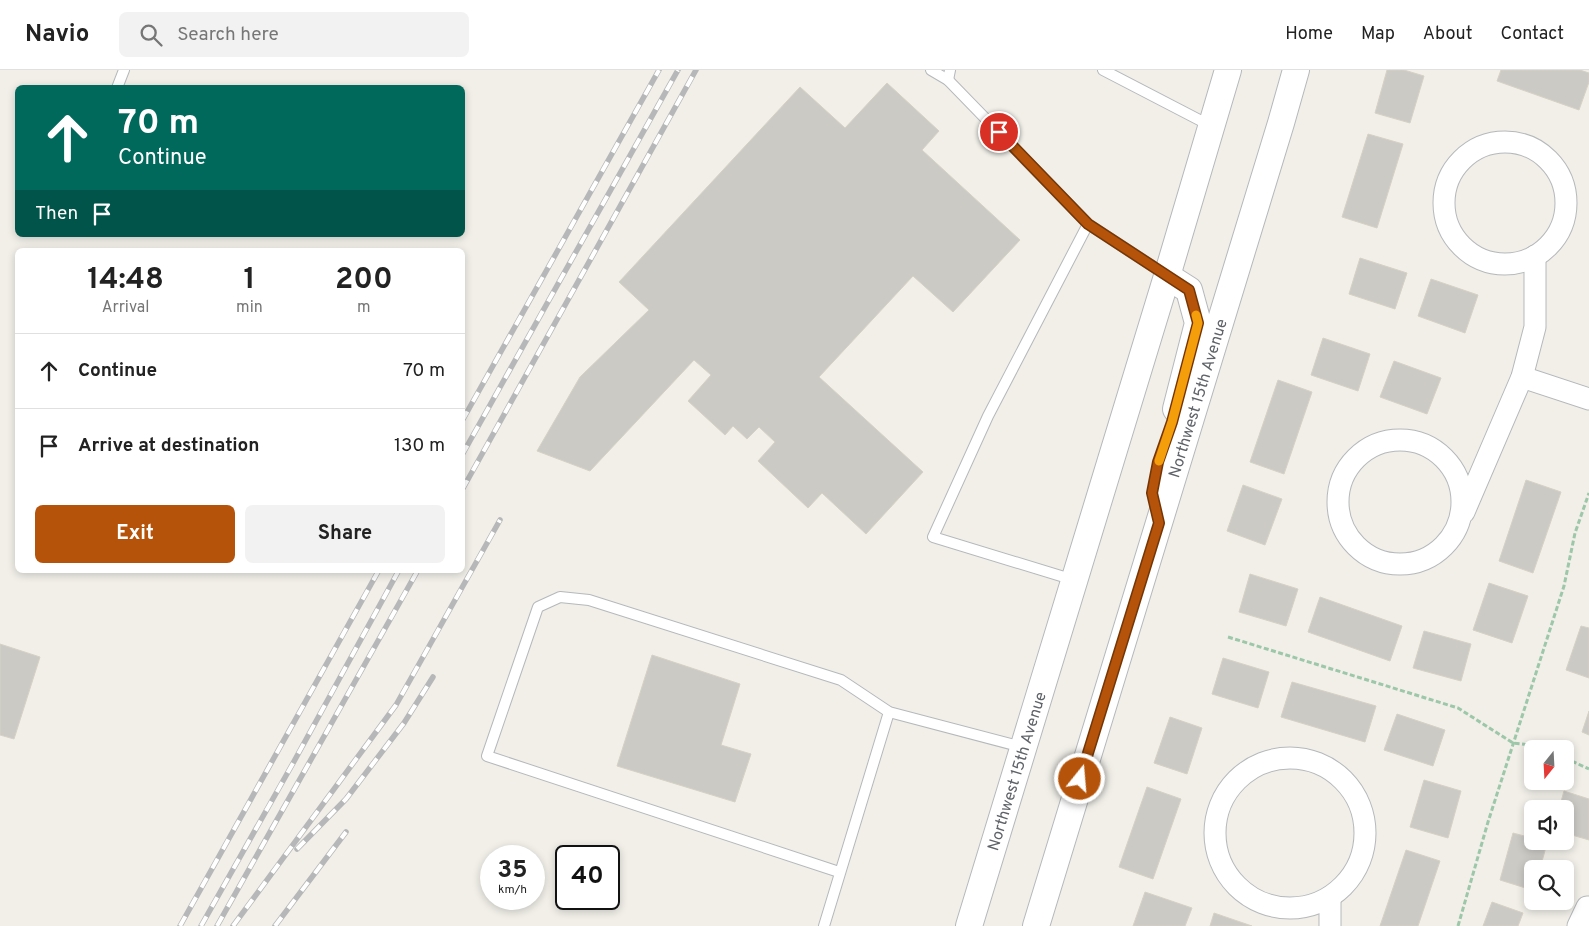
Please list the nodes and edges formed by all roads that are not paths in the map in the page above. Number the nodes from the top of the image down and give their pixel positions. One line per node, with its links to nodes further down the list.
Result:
1 (124, 70): 7 (lane)
2 (931, 70): 6 (lane)
3 (1103, 70): 8 (lane)
4 (1228, 70): 8 (street, Northwest 15th Avenue)
5 (1296, 70): 14 (street, Northwest 15th Avenue)
6 (949, 75): 9 (lane)
7 (118, 85)
8 (1211, 126): 11 (street, Northwest 15th Avenue)
9 (1088, 224): 11 (lane); 16 (lane)
10 (1535, 256): 10 (street); 12 (street)
11 (1167, 276): 14 (street); 16 (street, Northwest 15th Avenue)
12 (1522, 377): 13 (street); 15 (street)
13 (1589, 399)
14 (1159, 523): 24 (street, Northwest 15th Avenue)
15 (1455, 533): 15 (street)
16 (1074, 580): 18 (street, Northwest 15th Avenue)
17 (889, 712): 18 (lane); 19 (lane); 19 (lane)
18 (1023, 747): 23 (street, Northwest 15th Avenue)
19 (840, 872): 22 (lane)
20 (1330, 897): 20 (street); 25 (street)
21 (1589, 907): 26 (street)
22 (824, 926)
23 (969, 926)
24 (1036, 926)
25 (1330, 926)
26 (1578, 926)

